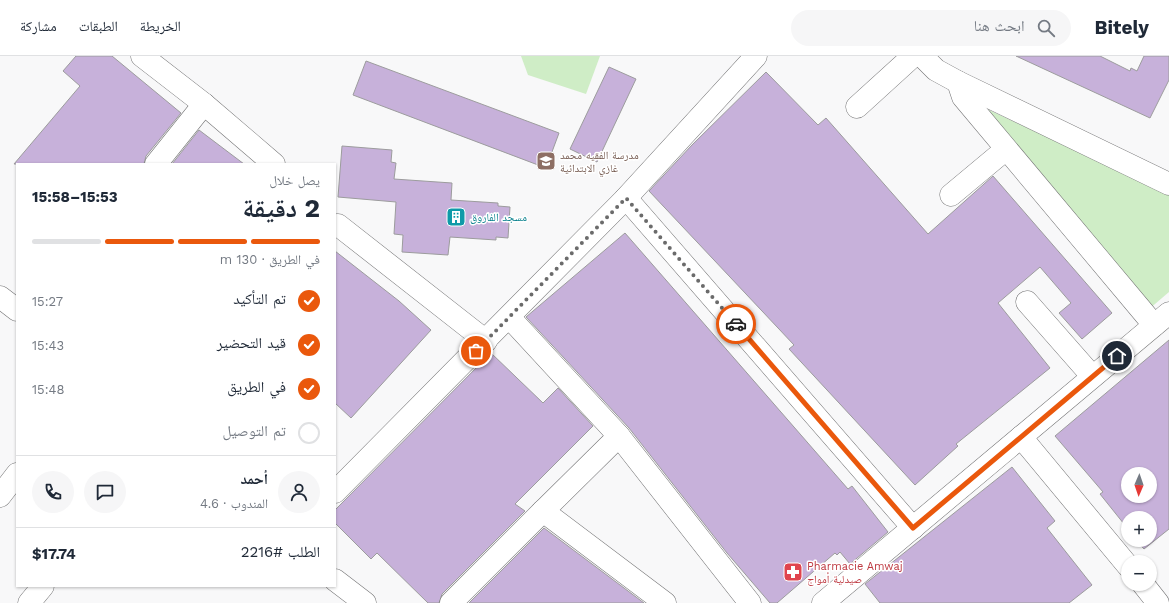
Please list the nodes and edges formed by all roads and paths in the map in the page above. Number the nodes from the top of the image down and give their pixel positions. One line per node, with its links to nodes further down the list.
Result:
1 (142, 56): 6 (street)
2 (756, 56): 13 (street)
3 (913, 56): 7 (street)
4 (922, 56): 5 (street)
5 (958, 82): 8 (street); 11 (street)
6 (204, 104): 9 (street); 10 (street)
7 (857, 107)
8 (1006, 150): 12 (street); 19 (street)
9 (157, 163)
10 (273, 163)
11 (1169, 184)
12 (952, 195)
13 (626, 198): 18 (street); 28 (street)
14 (336, 226): 20 (street)
15 (0, 297): 17 (street)
16 (1027, 302): 21 (street)
17 (16, 309)
18 (509, 317): 20 (street); 22 (street)
19 (1161, 319): 21 (street)
20 (486, 341): 25 (street)
21 (1092, 376): 23 (street)
22 (619, 436): 27 (street); 37 (street)
23 (1020, 437): 28 (street); 29 (street)
24 (16, 475): 26 (street)
25 (336, 491)
26 (0, 496)
27 (543, 511): 35 (street); 36 (street)
28 (913, 528): 38 (street)
29 (1121, 558)
30 (336, 581): 33 (street)
31 (42, 587): 34 (street)
32 (1149, 591): 39 (street)
33 (355, 600)
34 (29, 603)
35 (451, 603)
36 (665, 603)
37 (750, 603)
38 (823, 603)
39 (1158, 603)

